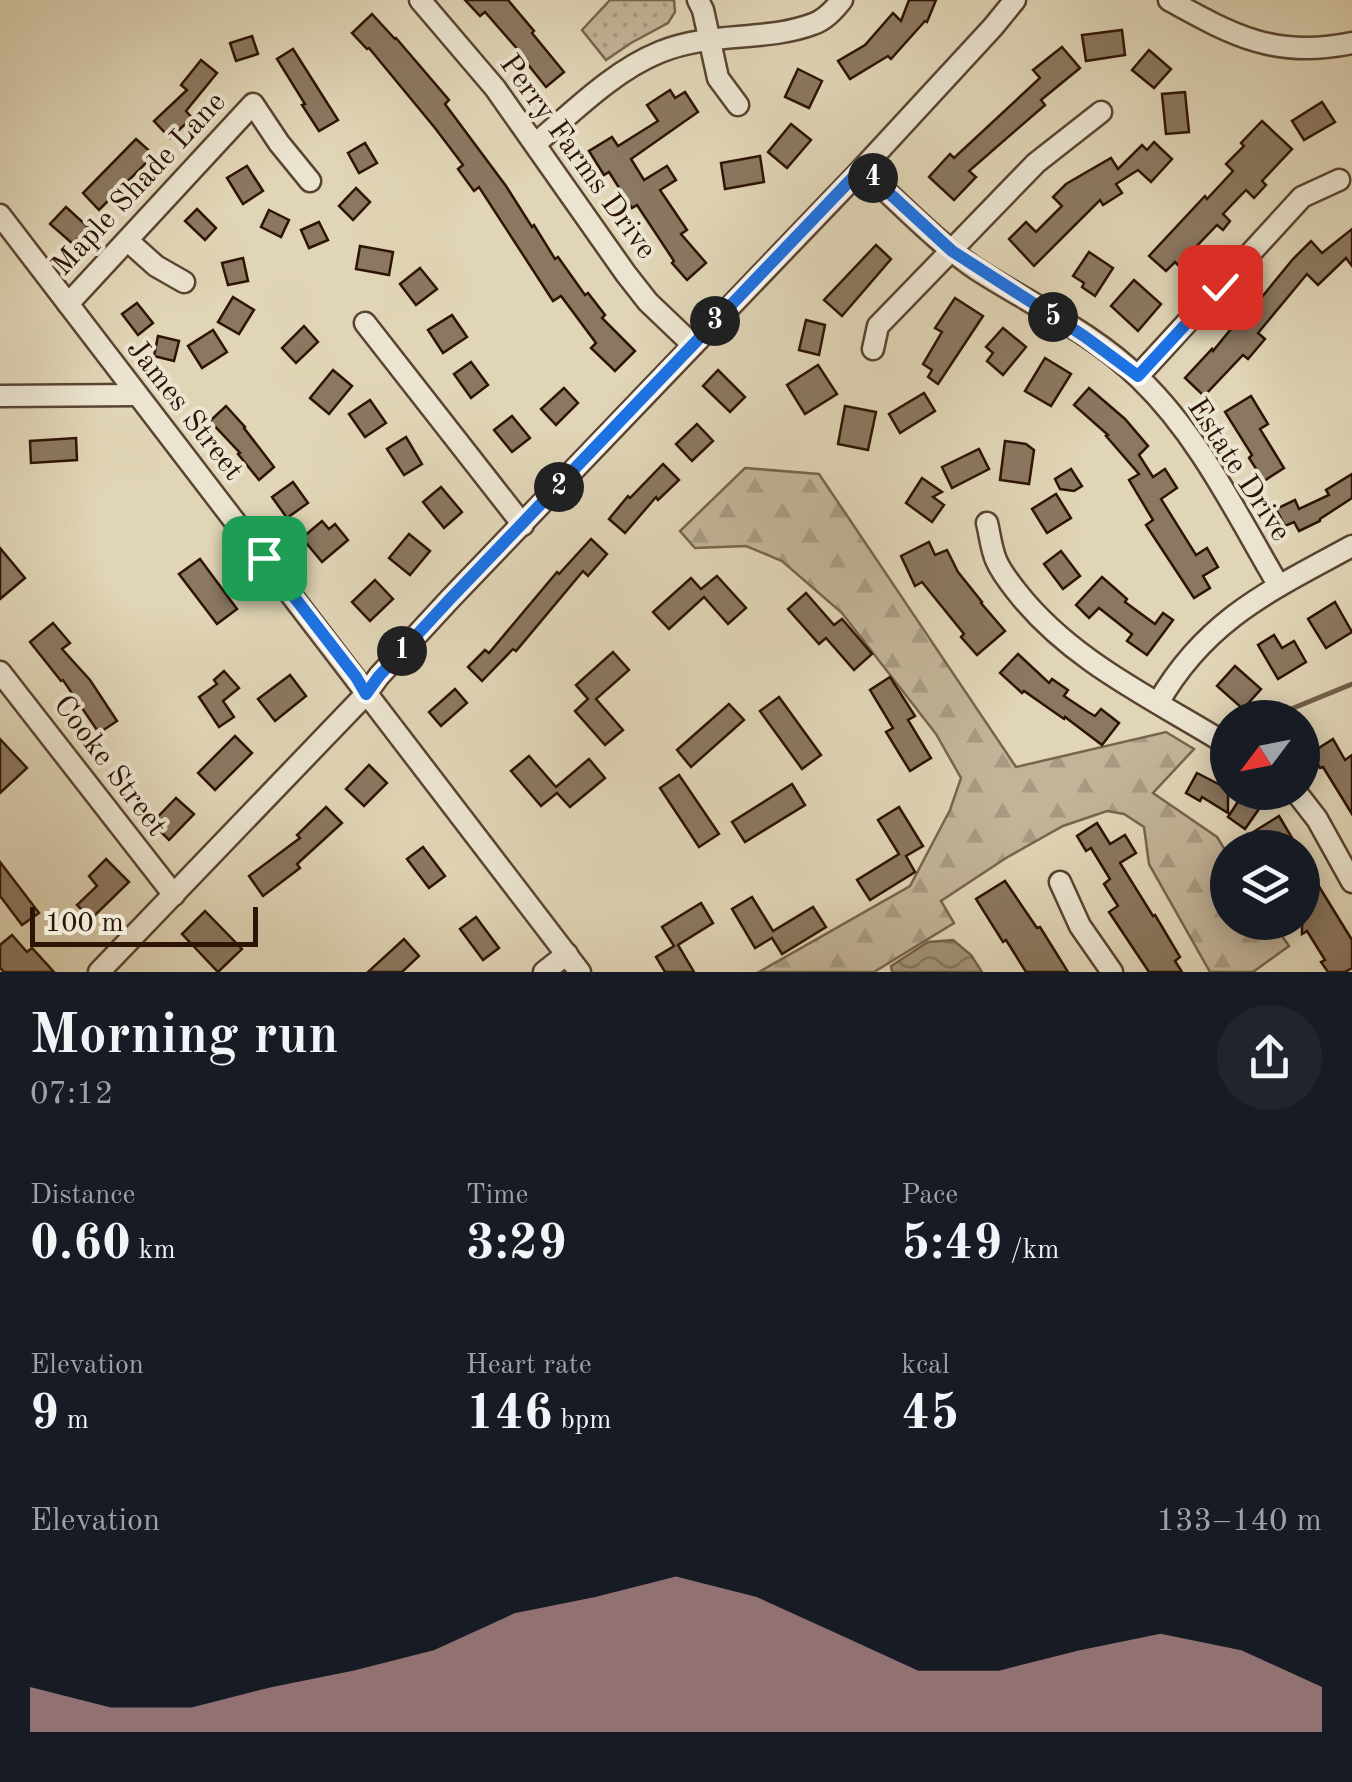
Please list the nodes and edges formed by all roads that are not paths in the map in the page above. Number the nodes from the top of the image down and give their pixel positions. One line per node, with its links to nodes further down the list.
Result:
1 (420, 0): 10 (street, Perry Farms Drive)
2 (698, 0): 6 (street)
3 (842, 0): 6 (street)
4 (1015, 0): 11 (street)
5 (1169, 0): 7 (street)
6 (708, 38): 8 (street); 10 (street)
7 (1352, 42)
8 (738, 105)
9 (1100, 112): 16 (street)
10 (535, 144): 20 (street, Perry Farms Drive)
11 (862, 168): 16 (street, Estate Drive); 20 (street)
12 (310, 180): 15 (street, Maple Shade Lane)
13 (1339, 180): 22 (street)
14 (0, 215): 18 (street, James Street)
15 (128, 241): 17 (street); 18 (street, Maple Shade Lane)
16 (952, 251): 21 (street); 22 (street, Estate Drive)
17 (184, 282)
18 (68, 304): 23 (street, James Street)
19 (365, 322): 26 (street)
20 (692, 344): 26 (street)
21 (873, 349)
22 (1138, 376): 28 (street, Estate Drive)
23 (137, 395): 24 (street); 30 (street, James Street)
24 (0, 396)
25 (987, 522): 31 (street)
26 (523, 524): 30 (street)
27 (1352, 546): 28 (street)
28 (1279, 586): 31 (street)
29 (0, 672): 38 (street, Cooke Street)
30 (366, 694): 38 (street); 39 (street, James Street)
31 (1158, 702): 32 (street)
32 (1210, 734)
33 (1310, 810): 35 (street)
34 (1352, 836): 35 (street)
35 (1333, 848): 37 (street)
36 (1060, 882): 43 (street)
37 (1352, 882)
38 (174, 895): 40 (street)
39 (567, 954): 41 (street); 42 (street, James Street)
40 (99, 972)
41 (544, 972)
42 (580, 972)
43 (1112, 972)

